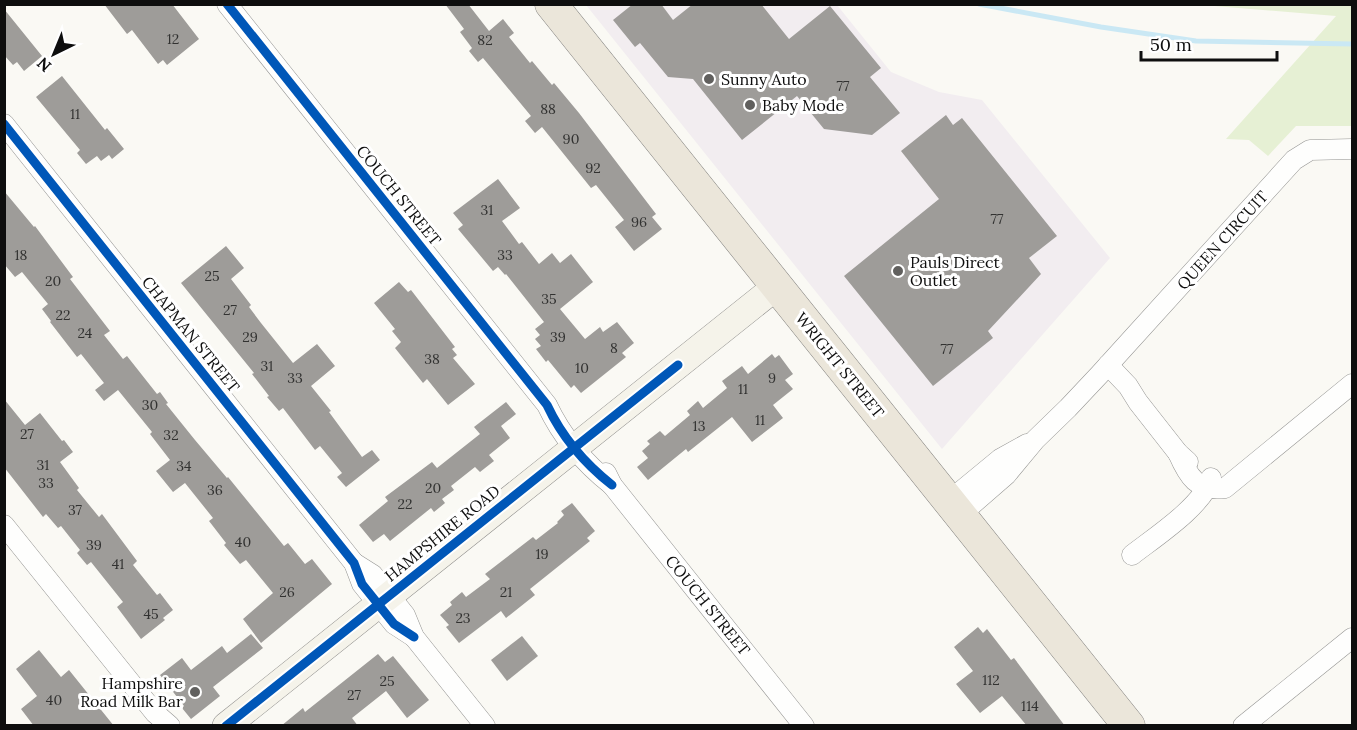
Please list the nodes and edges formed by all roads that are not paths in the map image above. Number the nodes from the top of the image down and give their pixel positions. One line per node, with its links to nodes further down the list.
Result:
1 (227, 4): 8 (street, COUCH STREET)
2 (551, 4): 5 (main road, WRIGHT STREET)
3 (4, 124): 13 (street, CHAPMAN STREET)
4 (1353, 149): 6 (street, QUEEN CIRCUIT)
5 (777, 286): 8 (street, HAMPSHIRE ROAD); 10 (main road, WRIGHT STREET)
6 (1104, 370): 9 (street); 10 (street, QUEEN CIRCUIT)
7 (1353, 384): 9 (street)
8 (579, 444): 13 (street, HAMPSHIRE ROAD); 18 (street, COUCH STREET)
9 (1209, 484): 12 (street)
10 (954, 508): 19 (main road, WRIGHT STREET)
11 (4, 525): 15 (street)
12 (1132, 555)
13 (383, 600): 16 (street, HAMPSHIRE ROAD); 17 (street, CHAPMAN STREET)
14 (1353, 638): 20 (street)
15 (162, 721)
16 (226, 726)
17 (485, 726)
18 (804, 726)
19 (1129, 726)
20 (1243, 726)

